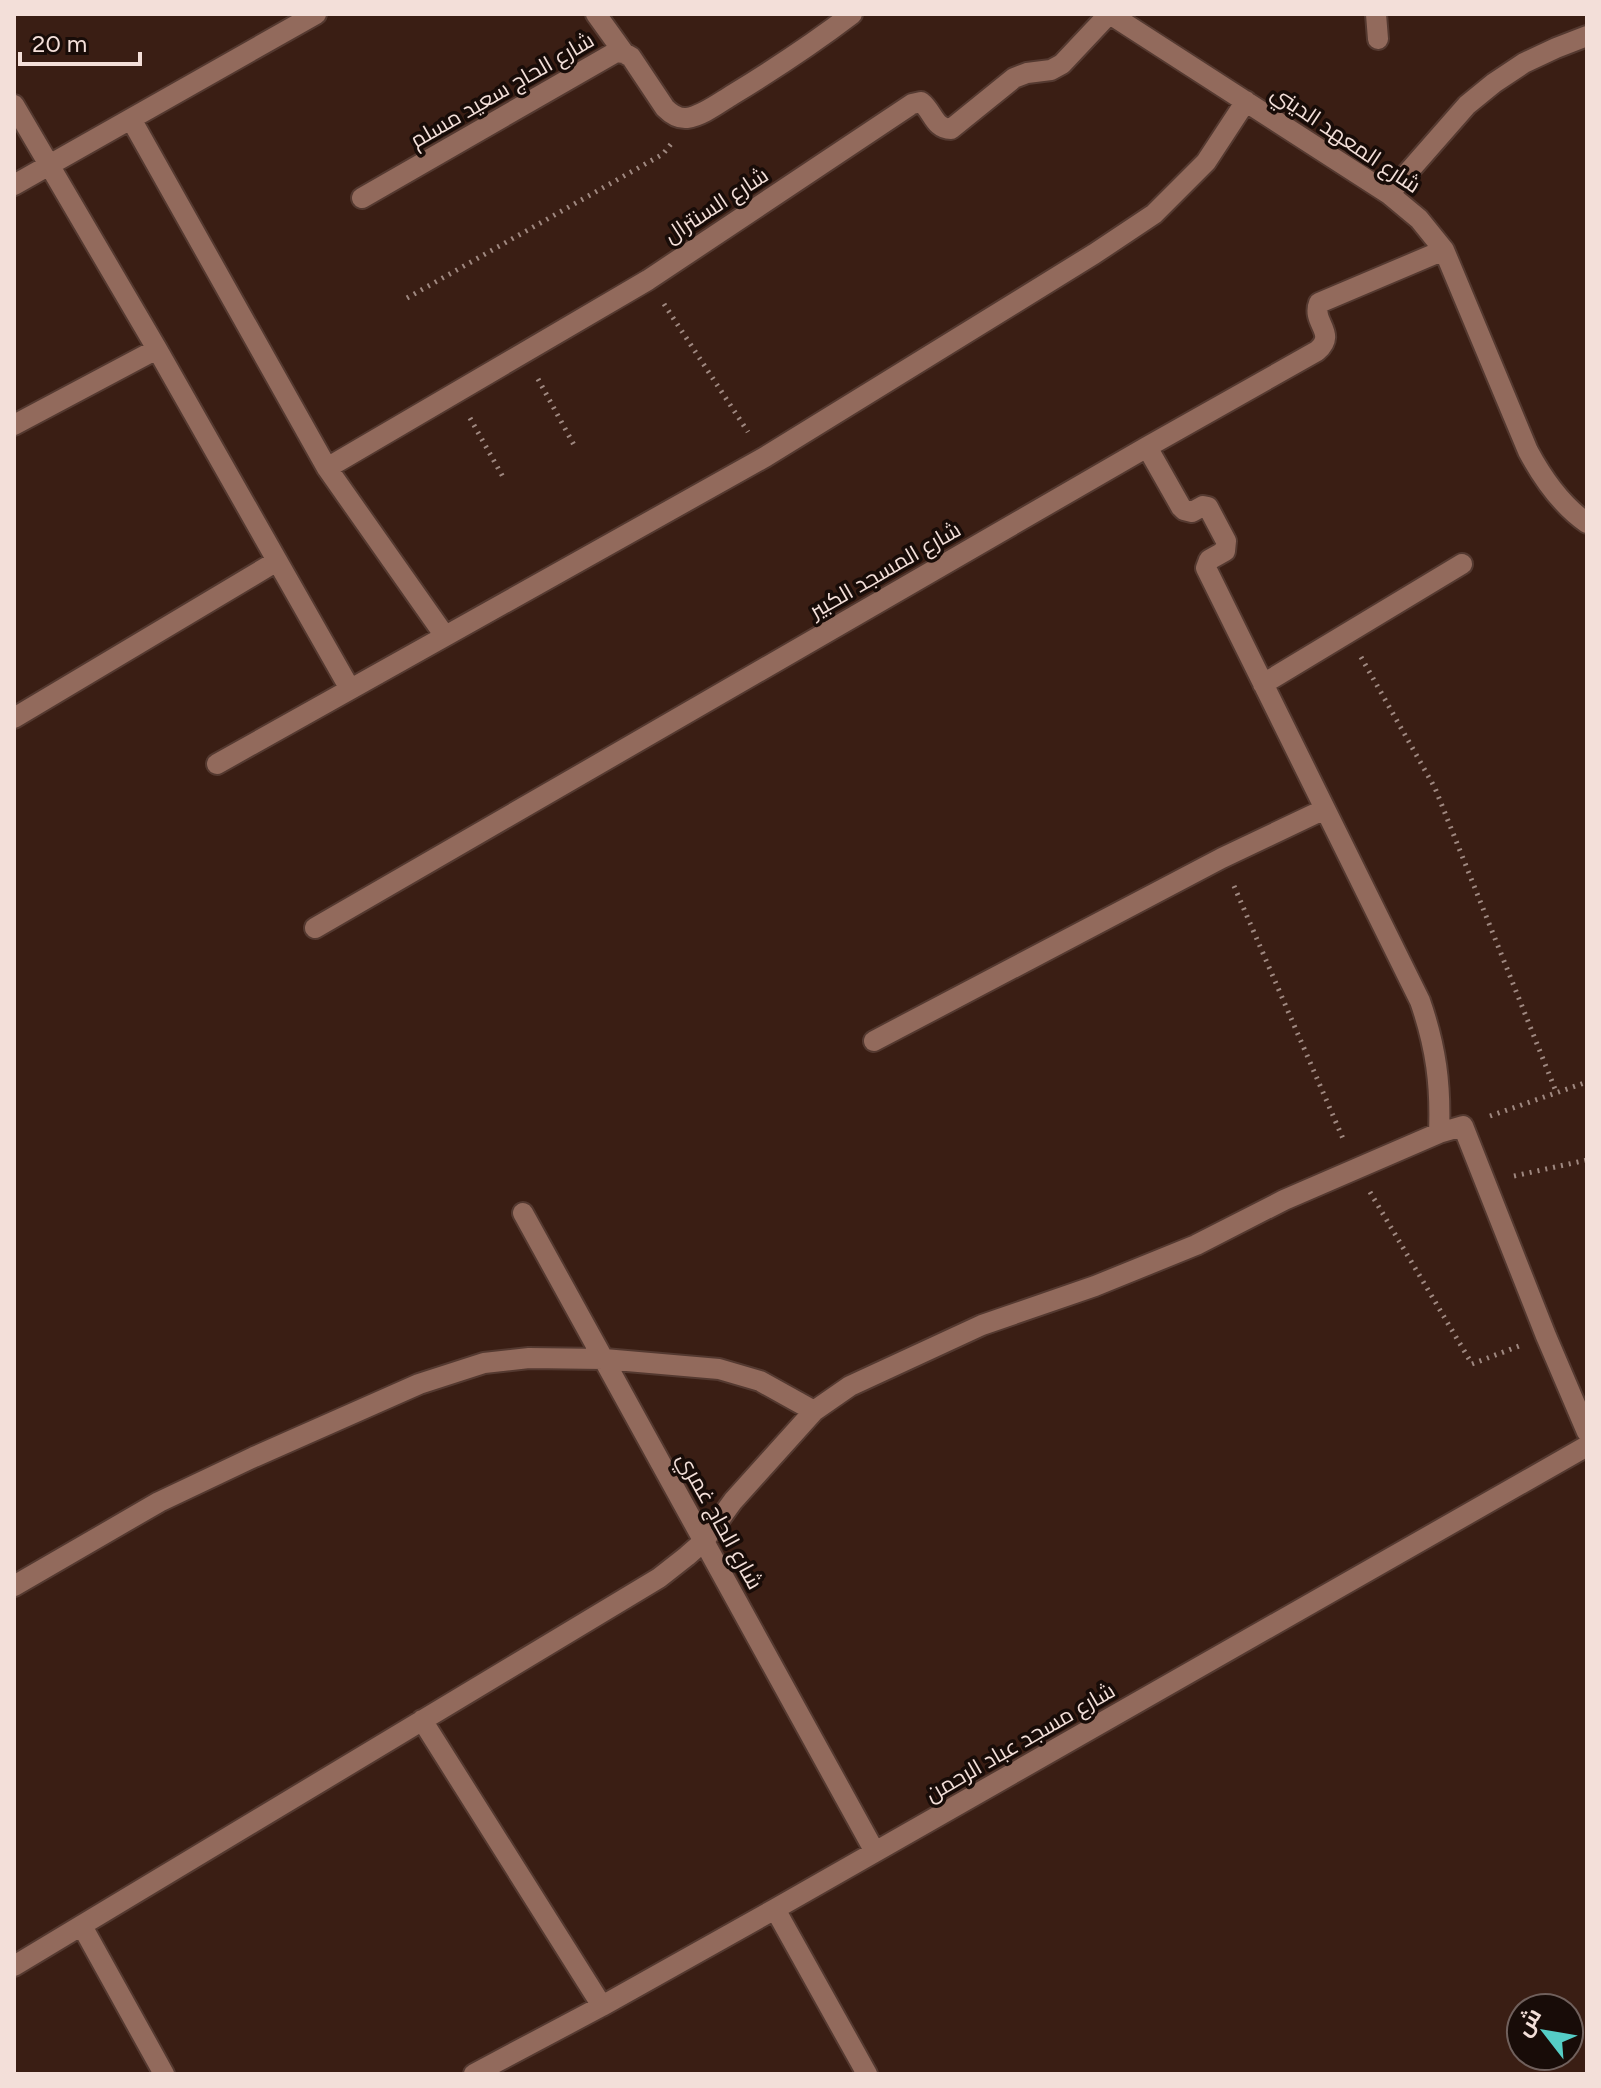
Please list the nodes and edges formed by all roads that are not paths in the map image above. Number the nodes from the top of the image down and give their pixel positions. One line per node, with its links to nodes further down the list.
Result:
1 (596, 14): 8 (street)
2 (852, 14): 8 (street, شارع الحاج سعيد مسلم)
3 (1109, 14): 9 (street, شارع المعهد الديني); 20 (street, شارع السنترال)
4 (1376, 14): 7 (street)
5 (303, 17): 11 (street)
6 (1587, 36): 14 (street)
7 (1378, 39)
8 (624, 53): 15 (street, شارع الحاج سعيد مسلم)
9 (1246, 101): 14 (street, شارع المعهد الديني); 24 (street)
10 (14, 105): 12 (street)
11 (131, 119): 12 (street); 20 (street)
12 (49, 165): 13 (street); 17 (street)
13 (14, 185)
14 (1389, 194): 16 (street, شارع المعهد الديني)
15 (362, 198)
16 (1444, 250): 19 (street, شارع المسجد الكبير); 21 (street, شارع المعهد الديني)
17 (157, 349): 18 (street); 22 (street)
18 (14, 425)
19 (1147, 447): 25 (street); 30 (street, شارع المسجد الكبير)
20 (327, 468): 24 (street)
21 (1587, 523)
22 (277, 561): 26 (street); 27 (street)
23 (1462, 564): 25 (street)
24 (445, 636): 26 (street)
25 (1263, 684): 29 (street)
26 (350, 689): 28 (street)
27 (15, 714)
28 (217, 764)
29 (1325, 809): 31 (street); 32 (street)
30 (315, 928)
31 (874, 1041)
32 (1439, 1133): 35 (street); 36 (street)
33 (523, 1213): 34 (street, شارع الحاج غمري)
34 (604, 1359): 35 (street); 38 (street, شارع الحاج غمري); 39 (street)
35 (814, 1411): 38 (street)
36 (1587, 1432)
37 (1587, 1446): 41 (street, شارع مسجد عباد الرحمن)
38 (704, 1541): 40 (street); 41 (street, شارع الحاج غمري)
39 (14, 1586)
40 (422, 1720): 43 (street); 45 (street)
41 (875, 1852): 42 (street, شارع مسجد عباد الرحمن)
42 (775, 1909): 45 (street, شارع مسجد عباد الرحمن); 48 (street)
43 (82, 1926): 44 (street); 46 (street)
44 (14, 1966)
45 (602, 2006): 47 (street, شارع مسجد عباد الرحمن)
46 (164, 2074)
47 (474, 2074)
48 (867, 2074)

